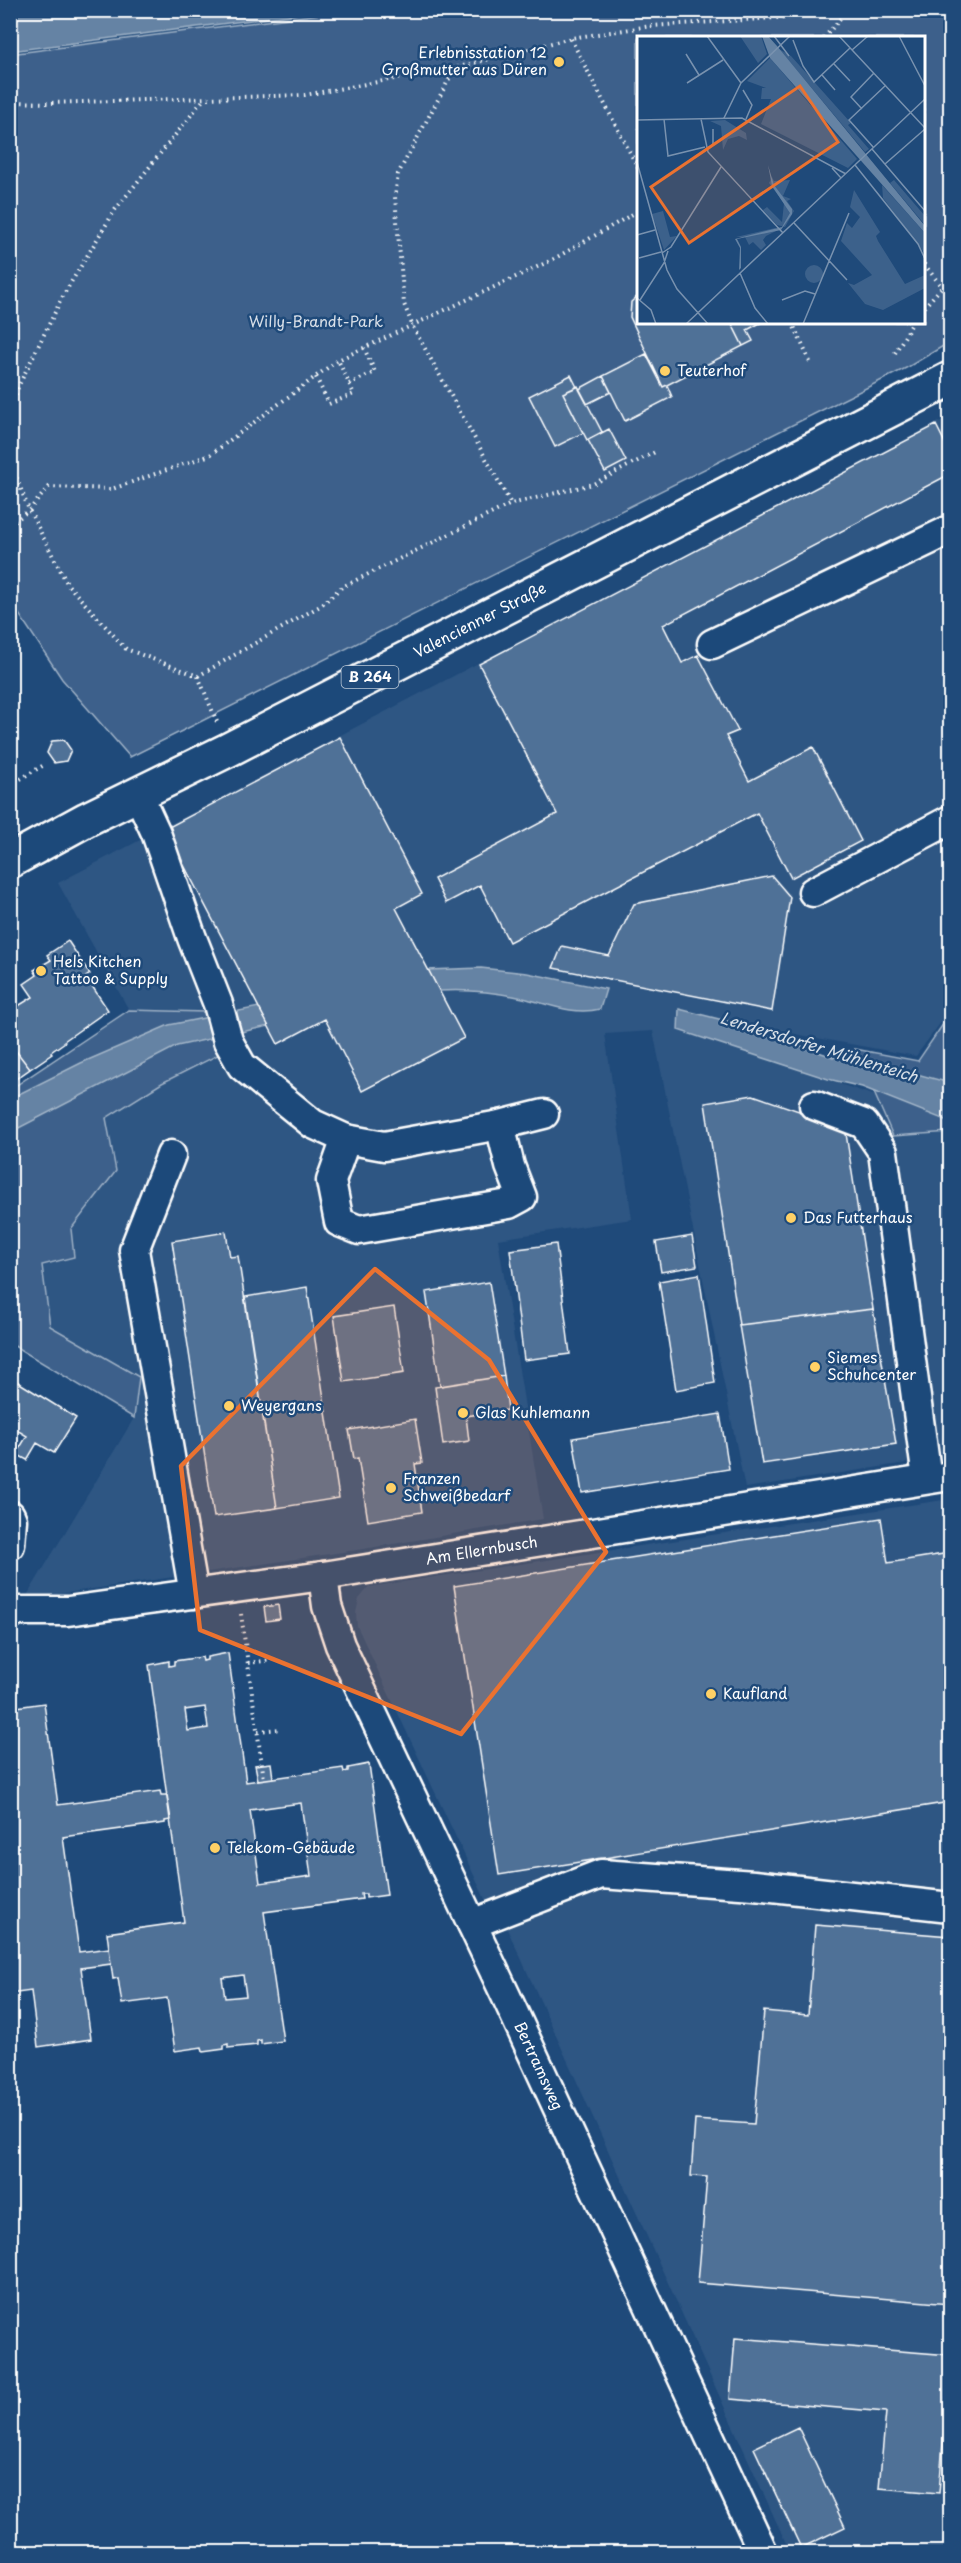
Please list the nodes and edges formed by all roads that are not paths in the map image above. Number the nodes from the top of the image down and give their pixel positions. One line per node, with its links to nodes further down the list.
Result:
1 (950, 380): 4 (main road, Valencienner Straße / B 264)
2 (951, 530): 3 (street)
3 (712, 644)
4 (138, 794): 6 (main road, Valencienner Straße / B 264); 11 (street)
5 (951, 820): 7 (street)
6 (10, 861)
7 (813, 892)
8 (814, 1105): 13 (street)
9 (544, 1114): 10 (street)
10 (500, 1125): 11 (street); 11 (street)
11 (346, 1139)
12 (171, 1155): 17 (street)
13 (939, 1477): 16 (street, Am Ellernbusch)
14 (10, 1515): 15 (street)
15 (10, 1545)
16 (323, 1576): 17 (street, Am Ellernbusch); 20 (street, Bertramsweg)
17 (194, 1594): 18 (street, Am Ellernbusch)
18 (10, 1611)
19 (951, 1907): 20 (street)
20 (472, 1924): 21 (street, Bertramsweg)
21 (764, 2553)

